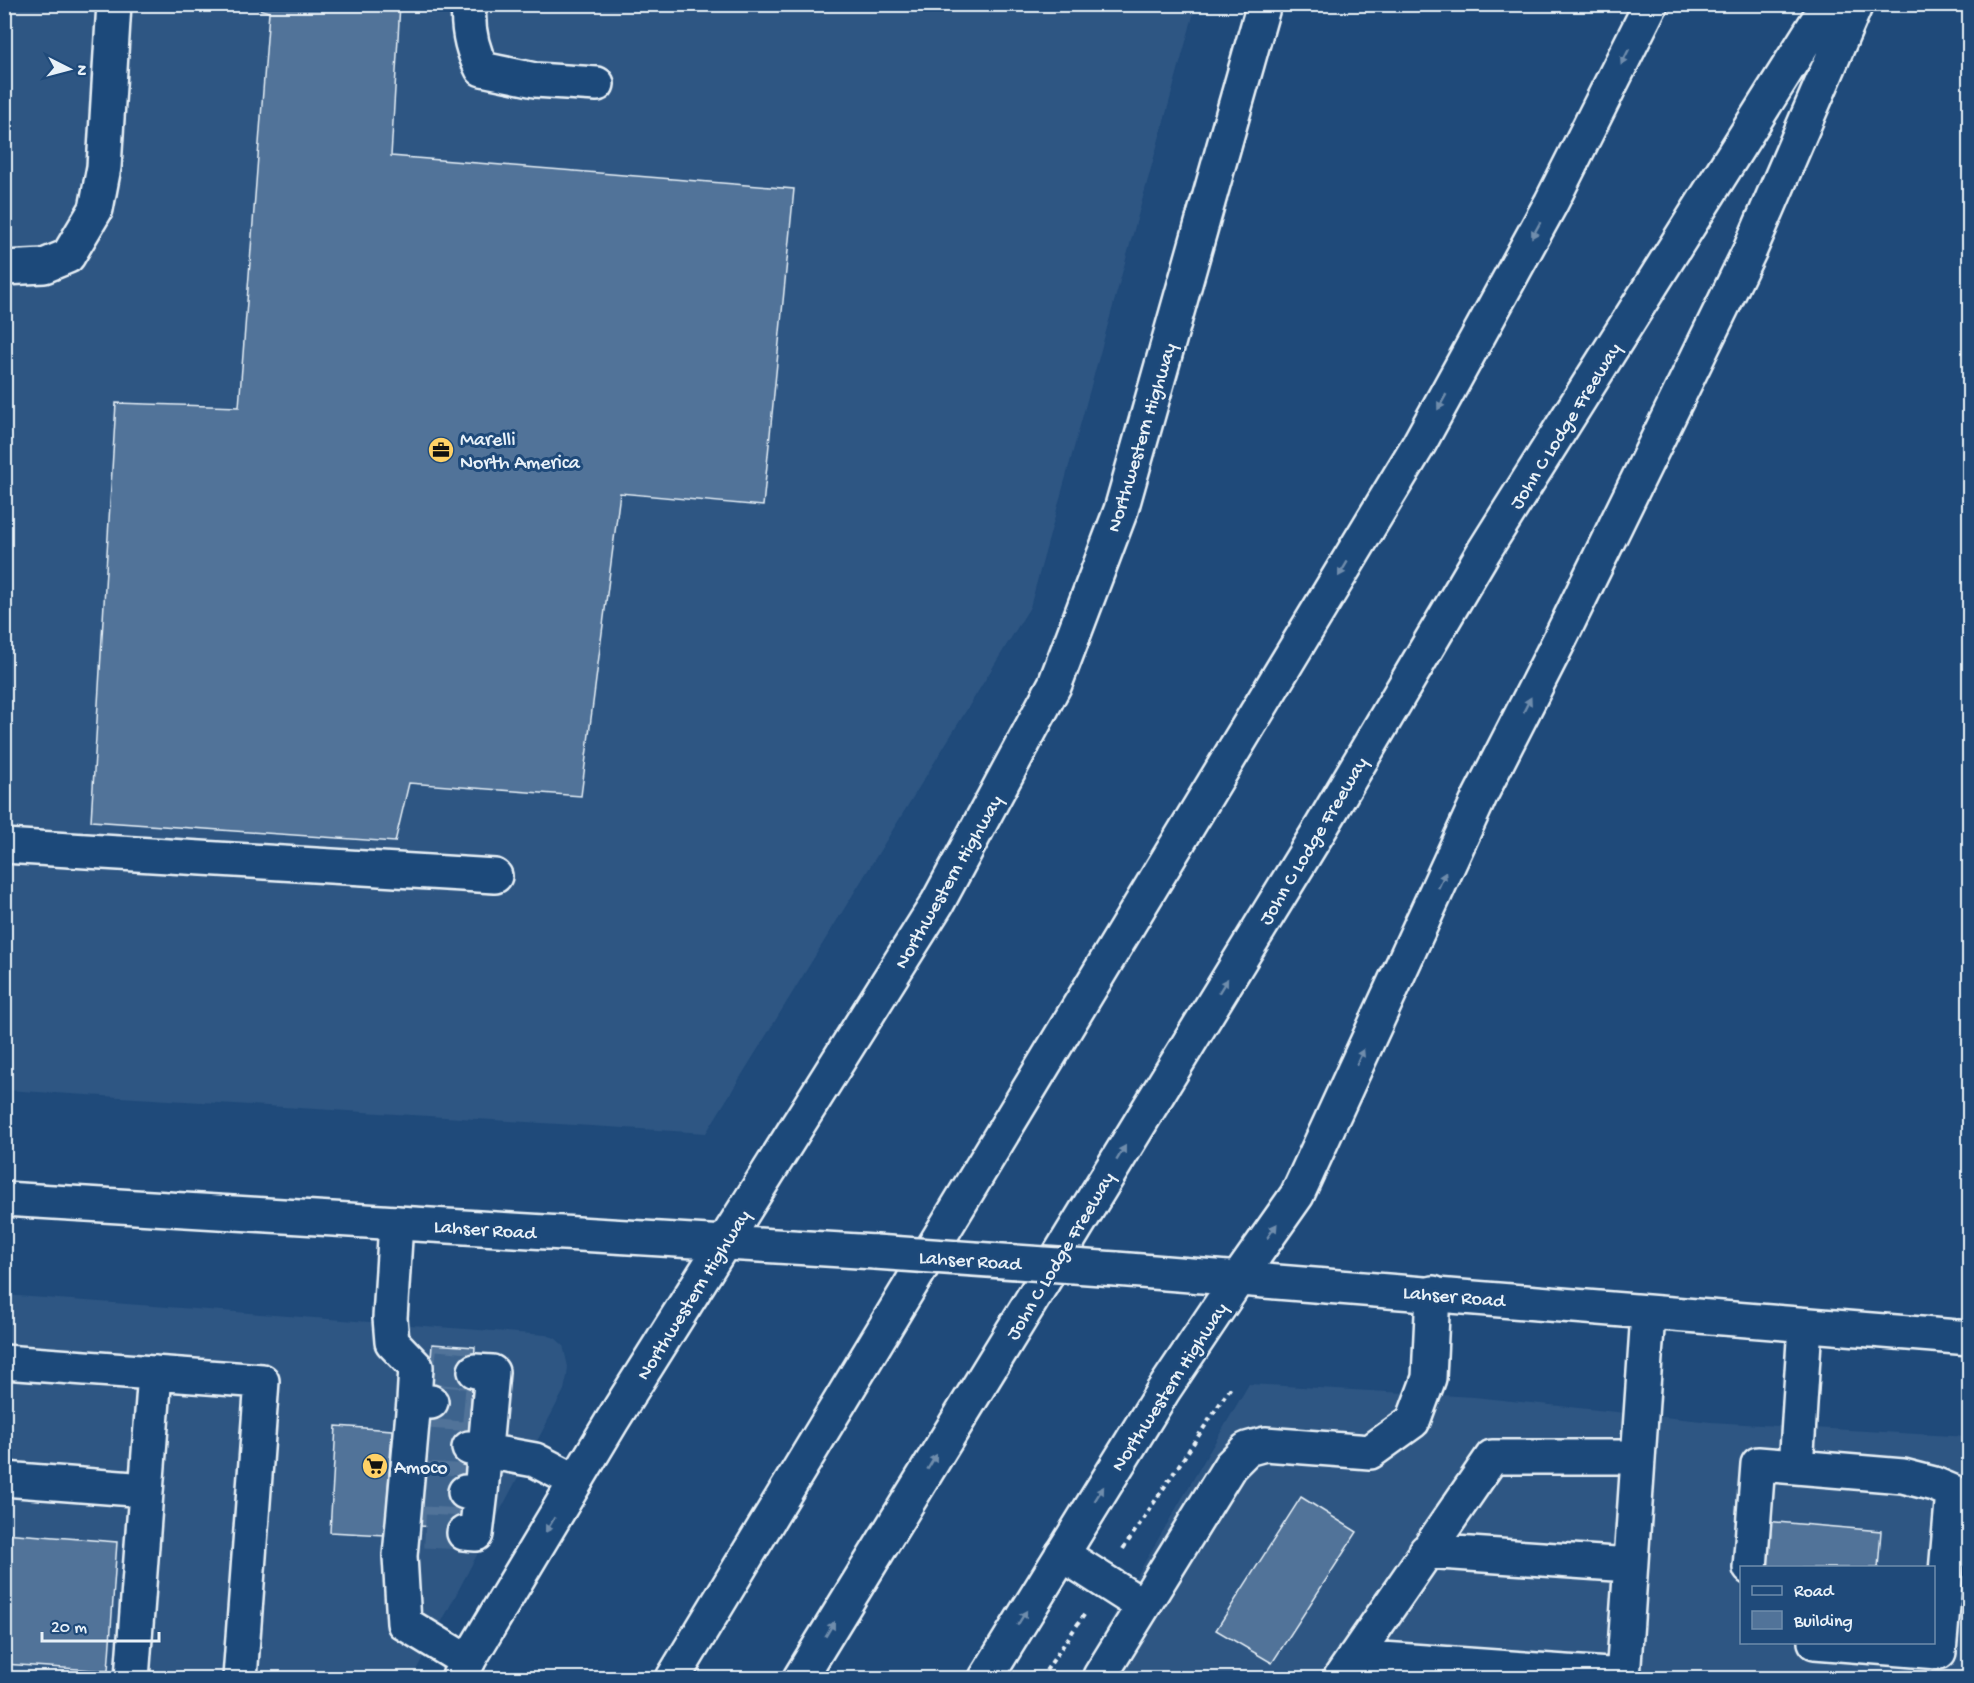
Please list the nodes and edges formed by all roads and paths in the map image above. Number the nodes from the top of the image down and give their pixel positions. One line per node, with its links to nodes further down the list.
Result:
1 (114, 4): 8 (main road)
2 (469, 4): 7 (main road)
3 (1264, 4): 13 (main road, Northwestern Highway)
4 (1651, 4): 45 (main road, one-way to 45)
5 (1828, 4): 46 (main road, John C Lodge Freeway, one-way to 5)
6 (1856, 4): 14 (main road, Northwestern Highway, one-way to 6)
7 (597, 84)
8 (4, 268)
9 (4, 846): 10 (main road)
10 (495, 876)
11 (4, 1199): 12 (main road, Lahser Road)
12 (396, 1223): 13 (main road, Lahser Road); 40 (main road)
13 (725, 1243): 14 (main road, Lahser Road, bridge); 27 (main road, Northwestern Highway)
14 (1238, 1279): 15 (main road, Lahser Road); 33 (main road, Northwestern Highway, one-way to 14)
15 (1433, 1293): 16 (main road, Lahser Road); 36 (main road)
16 (1648, 1314): 17 (main road, Lahser Road); 24 (main road)
17 (1805, 1325): 18 (main road, Lahser Road); 25 (main road)
18 (1970, 1338)
19 (4, 1362): 21 (main road)
20 (475, 1371): 23 (main road)
21 (155, 1373): 28 (main road); 44 (main road)
22 (1231, 1387): 31 (path)
23 (476, 1449): 27 (main road); 30 (main road)
24 (1638, 1457): 32 (main road); 34 (main road)
25 (1796, 1467): 29 (main road); 35 (main road)
26 (4, 1479): 28 (main road)
27 (576, 1481): 40 (main road, Northwestern Highway, one-way to 40)
28 (146, 1490): 43 (main road)
29 (1961, 1496): 38 (main road)
30 (464, 1533)
31 (1123, 1550)
32 (1426, 1551): 34 (main road); 39 (main road)
33 (1062, 1554): 36 (main road); 47 (main road, Northwestern Highway, one-way to 33)
34 (1630, 1565): 42 (main road)
35 (1750, 1566)
36 (1143, 1606): 41 (main road)
37 (1082, 1619): 48 (path)
38 (1840, 1644)
39 (1347, 1668): 42 (main road)
40 (463, 1670)
41 (1100, 1676)
42 (1623, 1677)
43 (132, 1678)
44 (240, 1678)
45 (673, 1678)
46 (800, 1678)
47 (986, 1678)
48 (1041, 1678)

